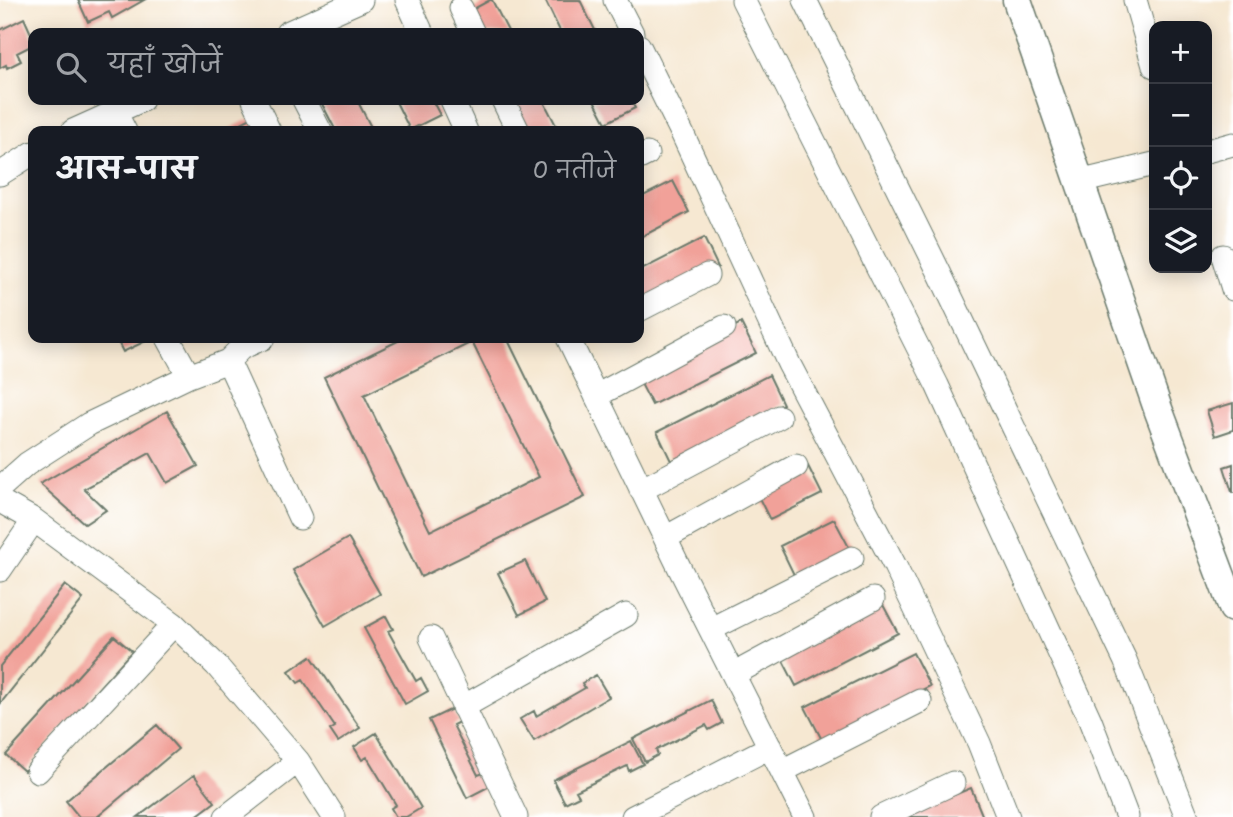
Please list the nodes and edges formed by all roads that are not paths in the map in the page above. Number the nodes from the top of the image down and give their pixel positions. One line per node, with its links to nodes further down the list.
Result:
1 (361, 0): 9 (street)
2 (407, 0): 10 (street)
3 (615, 0): 12 (street)
4 (743, 0): 73 (street)
5 (805, 0): 74 (street)
6 (1017, 0): 31 (street)
7 (1135, 0): 13 (street)
8 (461, 8): 11 (street)
9 (297, 28)
10 (420, 28)
11 (471, 28)
12 (629, 28)
13 (1149, 49)
14 (644, 56): 72 (street)
15 (137, 105): 20 (street)
16 (256, 105): 22 (street)
17 (307, 105): 23 (street)
18 (454, 105): 24 (street)
19 (505, 105): 25 (street)
20 (120, 122): 21 (street)
21 (99, 126)
22 (267, 126)
23 (317, 126)
24 (464, 126)
25 (516, 126)
26 (1233, 144): 27 (street)
27 (1212, 150)
28 (28, 156): 30 (street)
29 (1149, 165): 31 (street)
30 (0, 174)
31 (1079, 182): 53 (street)
32 (1223, 256): 34 (street)
33 (707, 275): 35 (street)
34 (1233, 289)
35 (644, 307)
36 (724, 327): 41 (street)
37 (171, 343): 40 (street)
38 (576, 343): 41 (street)
39 (234, 349): 40 (street); 47 (street)
40 (189, 376): 44 (street)
41 (596, 396): 45 (street)
42 (779, 417): 45 (street)
43 (796, 466): 49 (street)
44 (0, 488)
45 (641, 490): 49 (street)
46 (0, 501): 48 (street)
47 (300, 518)
48 (34, 520): 51 (street); 55 (street)
49 (665, 538): 56 (street)
50 (852, 558): 56 (street)
51 (0, 570)
52 (873, 599): 58 (street)
53 (1233, 608)
54 (626, 615): 60 (street)
55 (174, 624): 62 (street); 63 (street)
56 (711, 629): 58 (street)
57 (431, 638): 60 (street)
58 (734, 674): 61 (street)
59 (920, 701): 64 (street)
60 (463, 707): 68 (street)
61 (770, 747): 64 (street); 69 (street)
62 (298, 761): 66 (street); 67 (street)
63 (38, 771)
64 (782, 771): 70 (street)
65 (953, 783): 71 (street)
66 (226, 817)
67 (334, 817)
68 (516, 817)
69 (633, 817)
70 (805, 817)
71 (881, 817)
72 (1008, 817)
73 (1126, 817)
74 (1187, 817)

